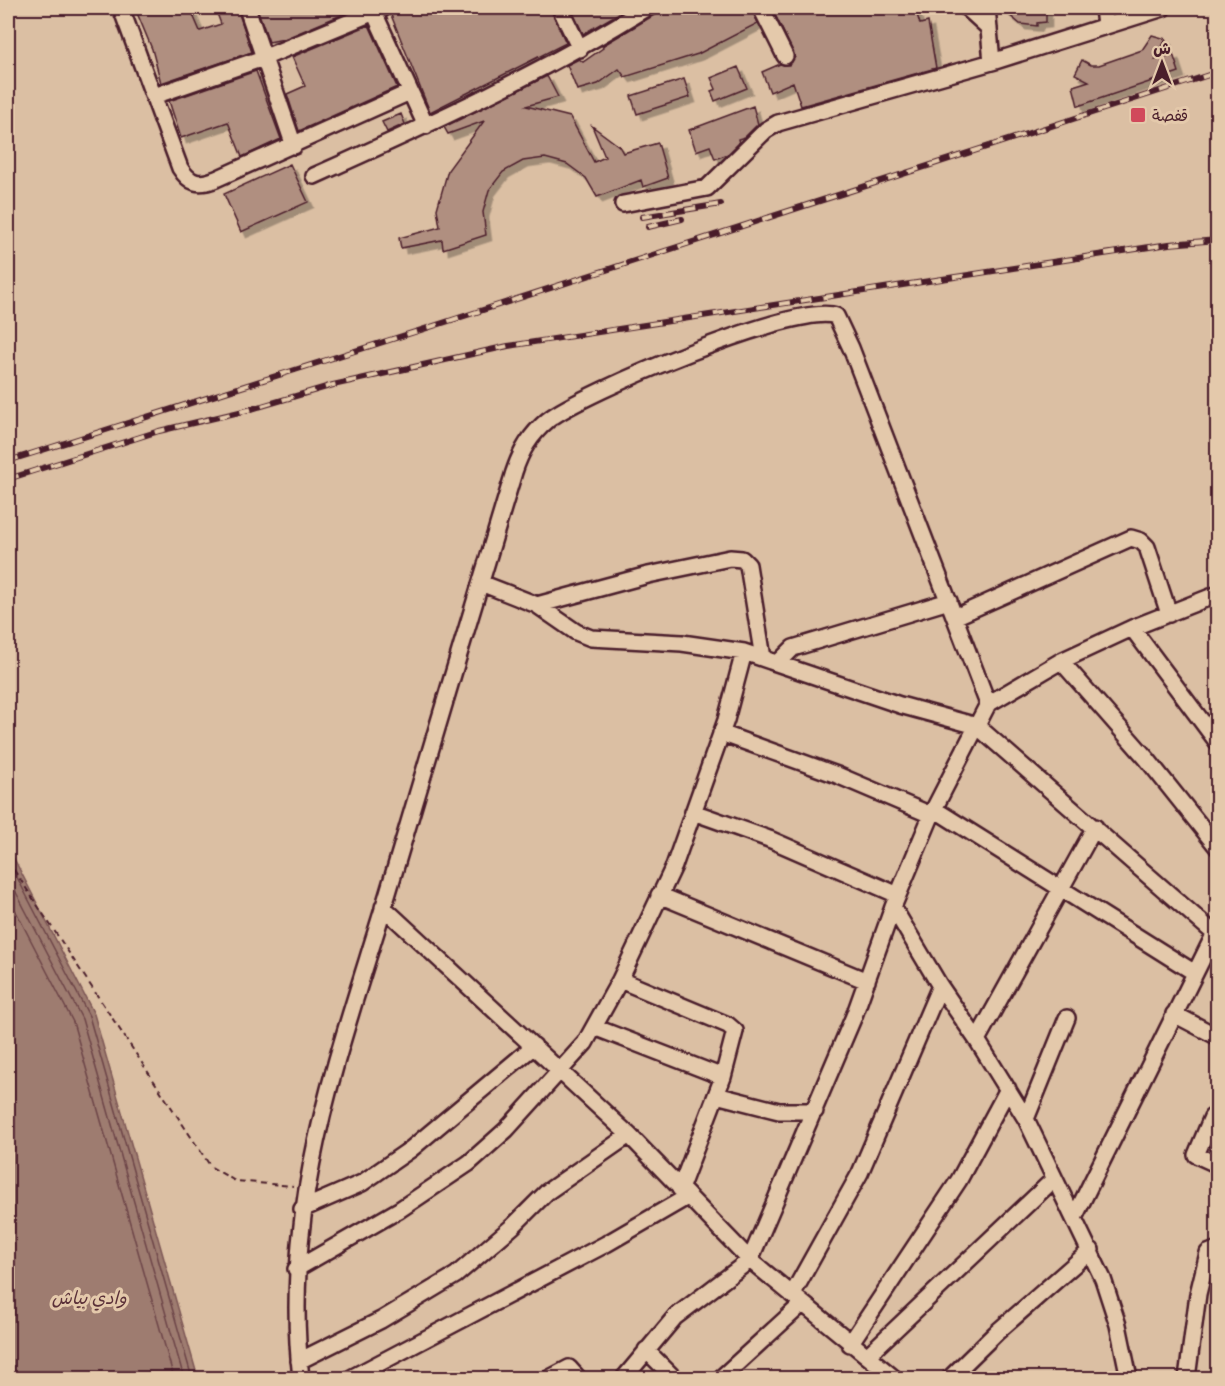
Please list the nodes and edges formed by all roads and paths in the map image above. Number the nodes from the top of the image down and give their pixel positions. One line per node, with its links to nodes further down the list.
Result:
1 (121, 8): 18 (street)
2 (247, 8): 15 (street)
3 (560, 8): 13 (street)
4 (646, 8): 13 (street)
5 (762, 8): 14 (street)
6 (967, 8): 12 (street)
7 (987, 8): 12 (street)
8 (1103, 8): 11 (street)
9 (1163, 8): 11 (street)
10 (376, 9): 15 (street); 17 (street)
11 (1105, 26): 16 (street)
12 (989, 28): 16 (street)
13 (580, 49): 19 (street)
14 (785, 56)
15 (263, 58): 18 (street); 20 (street)
16 (992, 62): 22 (street)
17 (410, 92): 19 (street); 20 (street)
18 (154, 96): 20 (street)
19 (426, 126): 21 (street)
20 (294, 146)
21 (314, 176)
22 (623, 204)
23 (481, 583): 25 (street); 26 (street); 46 (street)
24 (1218, 594): 27 (street)
25 (949, 601): 28 (street); 33 (street)
26 (537, 605): 30 (street); 31 (street)
27 (1168, 614): 28 (street); 29 (street)
28 (955, 617): 34 (street)
29 (1132, 628): 32 (street); 37 (street)
30 (744, 652): 31 (street); 36 (street)
31 (763, 658): 33 (street)
32 (1061, 661): 34 (street); 41 (street)
33 (778, 663): 35 (street)
34 (988, 704): 35 (street)
35 (976, 726): 39 (street); 40 (street)
36 (721, 733): 38 (street); 39 (street)
37 (1218, 743)
38 (693, 812): 44 (street); 45 (street)
39 (932, 812): 43 (street); 45 (street)
40 (1095, 828): 43 (street); 47 (street)
41 (1218, 848)
42 (8, 861): 68 (path)
43 (1062, 891): 48 (street); 56 (street)
44 (659, 895): 49 (street); 50 (street)
45 (895, 901): 50 (street); 51 (street)
46 (383, 907): 57 (street); 68 (street)
47 (1216, 930): 48 (street)
48 (1196, 973): 52 (street)
49 (620, 980): 54 (street); 59 (street)
50 (867, 981): 62 (street)
51 (940, 986): 56 (street); 76 (street)
52 (1174, 1014): 55 (street); 71 (street)
53 (1067, 1018): 64 (street)
54 (594, 1027): 58 (street); 59 (street)
55 (1218, 1037)
56 (977, 1040): 60 (street)
57 (534, 1046): 58 (street); 70 (street)
58 (559, 1071): 65 (street); 75 (street)
59 (723, 1077): 61 (street)
60 (1008, 1089): 64 (street); 77 (street)
61 (716, 1095): 62 (street); 69 (street)
62 (816, 1111): 74 (street)
63 (1212, 1117): 66 (street)
64 (1026, 1119): 67 (street)
65 (628, 1135): 69 (street); 80 (street)
66 (1218, 1165)
67 (1054, 1179): 71 (street); 79 (street)
68 (306, 1187): 70 (street)
69 (683, 1193): 74 (street); 82 (street)
70 (302, 1209): 75 (street)
71 (1074, 1218): 73 (street)
72 (1218, 1249): 91 (street)
73 (1091, 1250): 89 (street); 90 (street)
74 (750, 1260): 76 (street); 78 (street)
75 (296, 1269): 80 (street)
76 (797, 1300): 77 (street); 87 (street)
77 (850, 1344): 79 (street)
78 (646, 1350): 85 (street); 86 (street)
79 (867, 1356): 88 (street)
80 (299, 1361): 81 (street)
81 (301, 1378)
82 (351, 1378)
83 (550, 1378): 84 (street)
84 (578, 1378)
85 (624, 1378)
86 (674, 1378)
87 (721, 1378)
88 (894, 1378)
89 (950, 1378)
90 (1129, 1378)
91 (1187, 1378)

